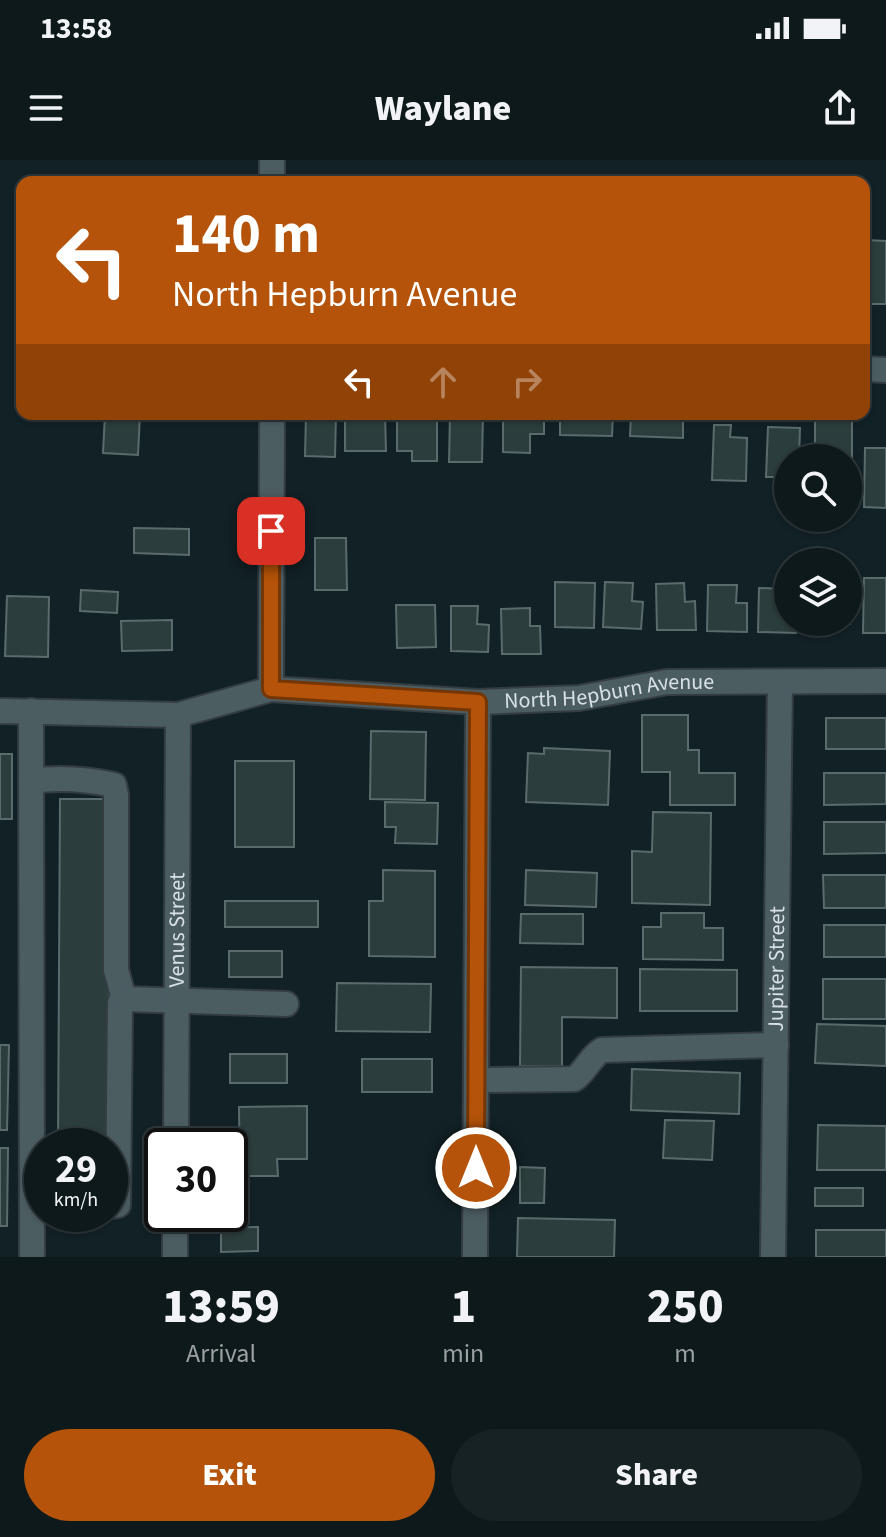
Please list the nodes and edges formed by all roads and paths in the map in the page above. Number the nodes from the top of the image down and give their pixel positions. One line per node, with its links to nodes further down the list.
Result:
1 (272, 420): 4 (street)
2 (886, 681): 3 (street, North Hepburn Avenue)
3 (780, 683): 5 (street, North Hepburn Avenue); 13 (street, Jupiter Street)
4 (271, 689): 5 (street, North Hepburn Avenue); 8 (street, North Hepburn Avenue)
5 (478, 702): 14 (street)
6 (0, 711): 7 (street, North Hepburn Avenue)
7 (31, 711): 8 (street, North Hepburn Avenue); 9 (street)
8 (178, 715): 11 (street, Venus Street)
9 (31, 781): 10 (street); 15 (street)
10 (124, 999): 11 (street); 16 (street)
11 (177, 1002): 12 (street); 17 (street, Venus Street)
12 (286, 1004)
13 (776, 1045): 14 (street); 23 (street, Jupiter Street)
14 (476, 1080): 22 (street)
15 (36, 1128)
16 (119, 1128)
17 (176, 1128)
18 (35, 1232): 20 (street)
19 (175, 1232): 21 (street)
20 (32, 1257)
21 (175, 1257)
22 (475, 1257)
23 (773, 1257)

